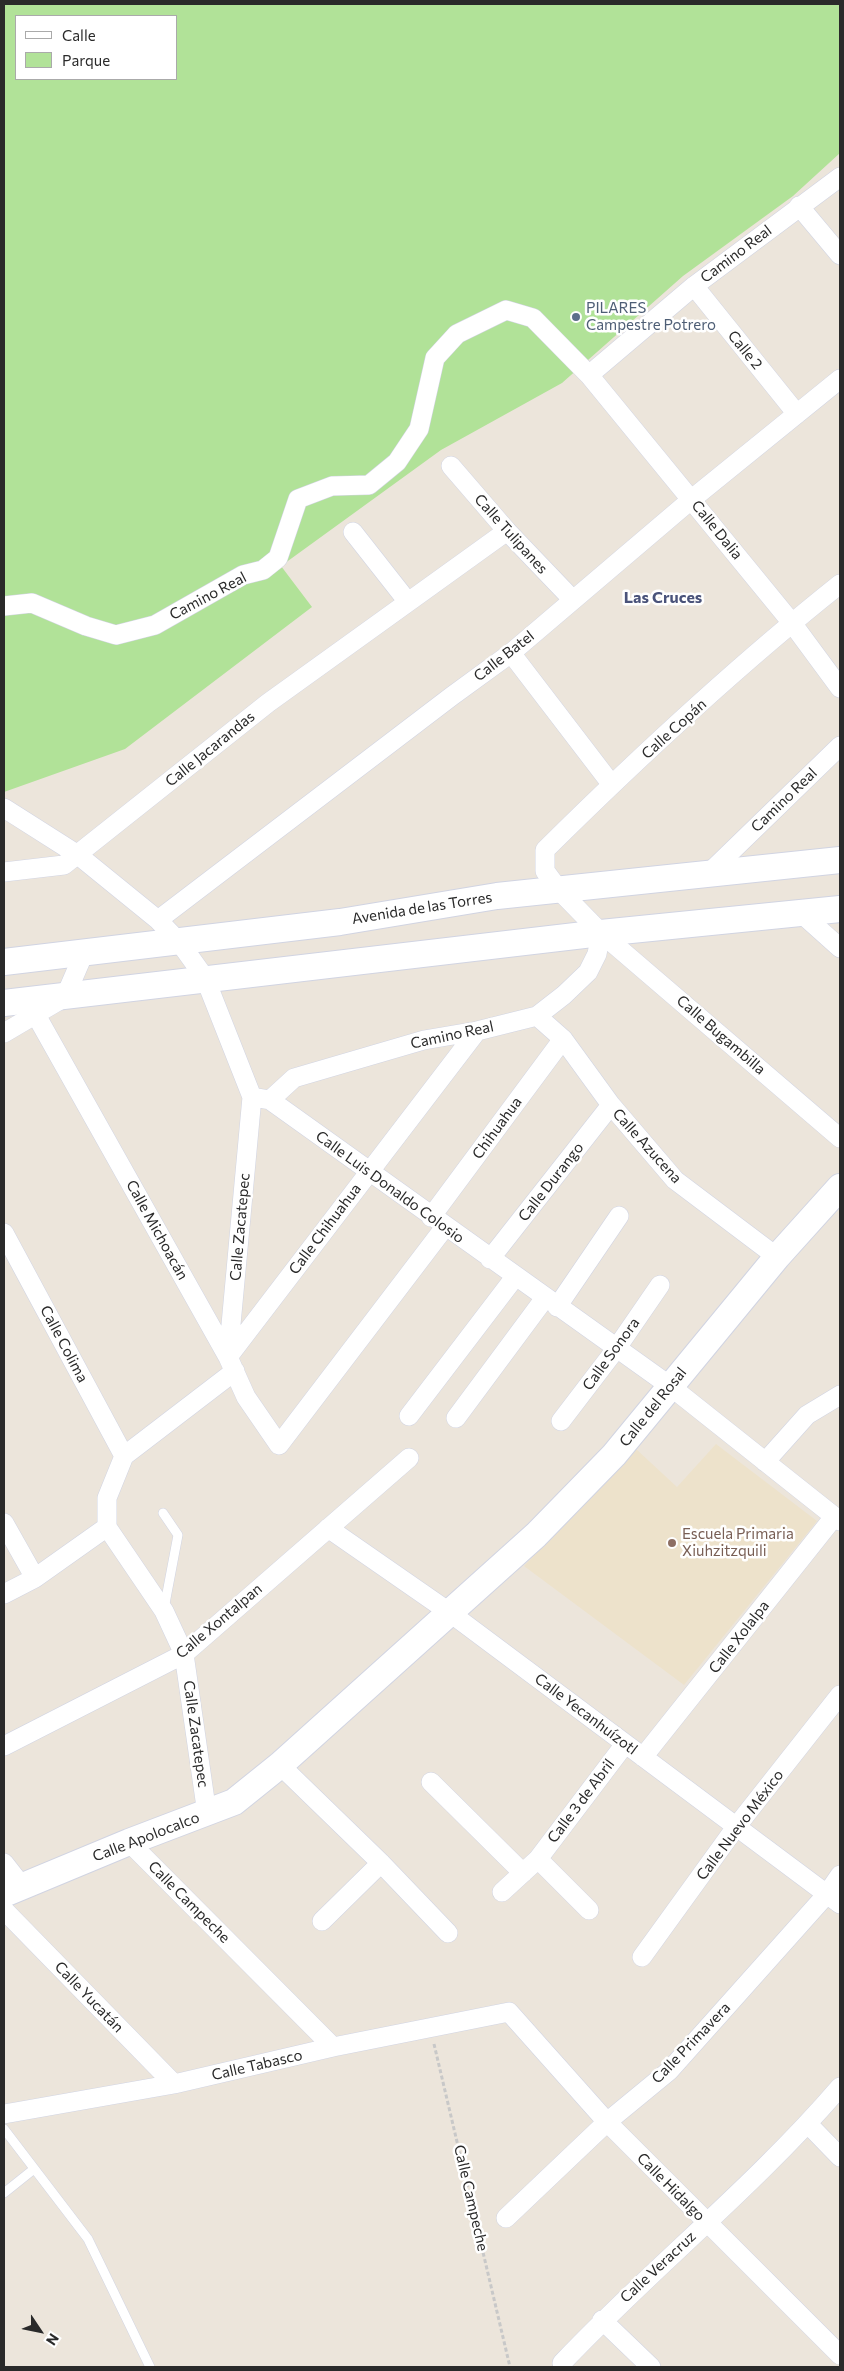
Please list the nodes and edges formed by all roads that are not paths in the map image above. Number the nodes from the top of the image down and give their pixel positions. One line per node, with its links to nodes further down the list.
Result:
1 (840, 177): 2 (street, Camino Real)
2 (799, 206): 3 (street); 4 (street, Camino Real)
3 (840, 255)
4 (694, 286): 5 (street, Camino Real); 7 (street, Calle 2)
5 (589, 375): 9 (street, Calle Dalia); 15 (street, Camino Real)
6 (840, 379): 7 (street, Calle Batel)
7 (797, 414): 9 (street, Calle Batel)
8 (451, 466): 10 (street, Calle Tulipanes)
9 (692, 499): 13 (street, Calle Batel); 16 (street, Calle Dalia)
10 (507, 531): 13 (street, Calle Tulipanes); 14 (street, Calle Jacarandas)
11 (353, 532): 14 (street)
12 (840, 584): 16 (street, Calle Copán)
13 (573, 600): 17 (street, Calle Batel)
14 (408, 602): 22 (street, Calle Jacarandas)
15 (4, 606)
16 (792, 623): 18 (street, Calle Dalia); 20 (street, Calle Copán)
17 (511, 653): 20 (street); 29 (street, Calle Batel)
18 (840, 688)
19 (840, 746): 25 (street, Camino Real)
20 (612, 785): 26 (street, Calle Copán)
21 (4, 808): 22 (street)
22 (78, 855): 24 (street, Calle Jacarandas); 29 (street)
23 (840, 860): 25 (street, Avenida de las Torres)
24 (4, 872)
25 (707, 875): 26 (street, Avenida de las Torres)
26 (558, 890): 30 (street, Calle Bugambilla); 31 (street, Avenida de las Torres)
27 (840, 909): 28 (street)
28 (802, 914): 30 (street); 32 (street)
29 (158, 920): 31 (street)
30 (601, 933): 35 (street); 39 (street, Camino Real); 45 (street, Calle Bugambilla)
31 (180, 943): 33 (street, Avenida de las Torres); 35 (street)
32 (840, 948)
33 (84, 953): 34 (street, Avenida de las Torres); 36 (street)
34 (4, 962)
35 (205, 978): 36 (street); 43 (street)
36 (65, 997): 37 (street); 38 (street)
37 (4, 1003)
38 (36, 1015): 41 (street); 57 (street, Calle Michoacán)
39 (537, 1016): 40 (street, Camino Real); 42 (street, Calle Azucena)
40 (477, 1031): 43 (street, Camino Real); 46 (street, Calle Chihuahua)
41 (4, 1032)
42 (563, 1039): 44 (street, Calle Azucena); 49 (street, Chihuahua)
43 (261, 1099): 46 (street, Calle Luis Donaldo Colosio); 57 (street, Calle Zacatepec)
44 (611, 1105): 51 (street, Calle Azucena); 52 (street, Calle Durango)
45 (840, 1138)
46 (369, 1170): 49 (street, Calle Luis Donaldo Colosio); 57 (street, Calle Chihuahua)
47 (840, 1187): 51 (street, Calle del Rosal)
48 (619, 1216): 55 (street)
49 (438, 1222): 52 (street, Calle Luis Donaldo Colosio); 57 (street, Calle Michoacán)
50 (4, 1233): 63 (street, Calle Colima)
51 (777, 1257): 58 (street, Calle del Rosal)
52 (490, 1259): 53 (street, Calle Luis Donaldo Colosio)
53 (515, 1277): 55 (street, Calle Luis Donaldo Colosio); 60 (street)
54 (660, 1285): 56 (street, Calle Sonora)
55 (551, 1302): 56 (street, Calle Luis Donaldo Colosio); 61 (street)
56 (616, 1349): 58 (street, Calle Luis Donaldo Colosio); 62 (street, Calle Sonora)
57 (232, 1364): 63 (street, Calle Chihuahua)
58 (670, 1386): 65 (street, Calle Luis Donaldo Colosio); 74 (street, Calle del Rosal)
59 (840, 1395): 65 (street)
60 (409, 1416)
61 (456, 1418)
62 (561, 1421)
63 (124, 1456): 69 (street)
64 (409, 1458): 70 (street, Calle Xontalpan)
65 (765, 1462): 67 (street, Calle Luis Donaldo Colosio)
66 (163, 1513): 73 (lane)
67 (837, 1519): 79 (street, Calle Xolalpa)
68 (4, 1523): 71 (street)
69 (107, 1527): 71 (street); 73 (street, Calle Zacatepec)
70 (328, 1528): 74 (street, Calle Yecanhuízotl); 75 (street, Calle Xontalpan)
71 (35, 1578): 72 (street)
72 (4, 1594)
73 (164, 1611): 75 (street, Calle Zacatepec)
74 (449, 1612): 77 (street, Calle Yecanhuízotl); 80 (street, Calle Apolocalco)
75 (184, 1654): 78 (street, Calle Xontalpan); 82 (street, Calle Zacatepec)
76 (840, 1695): 83 (street, Calle Nuevo México)
77 (625, 1744): 79 (street, Calle Yecanhuízotl); 85 (street, Calle 3 de Abril)
78 (4, 1746)
79 (643, 1757): 83 (street, Calle Yecanhuízotl)
80 (280, 1765): 82 (street, Calle Apolocalco); 87 (street)
81 (431, 1782): 88 (street)
82 (207, 1814): 84 (street, Calle Apolocalco)
83 (736, 1827): 92 (street, Calle Yecanhuízotl); 97 (street, Calle Nuevo México)
84 (129, 1842): 90 (street, Calle Apolocalco); 99 (street, Calle Campeche)
85 (538, 1859): 88 (street, Calle 3 de Abril); 94 (street, Calle 3 de Abril)
86 (4, 1863): 90 (street)
87 (382, 1864): 95 (street); 96 (street)
88 (523, 1873): 91 (street, Calle 3 de Abril)
89 (840, 1875): 92 (street, Calle Primavera)
90 (13, 1890)
91 (502, 1892)
92 (833, 1899): 103 (street, Calle Primavera)
93 (4, 1910): 100 (street, Calle Yucatán)
94 (589, 1910)
95 (322, 1921)
96 (448, 1933)
97 (642, 1957)
98 (509, 2012): 99 (street, Calle Tabasco); 103 (street, Calle Hidalgo)
99 (333, 2048): 100 (street, Calle Tabasco)
100 (174, 2084): 102 (street, Calle Tabasco)
101 (840, 2087): 104 (street, Calle Veracruz)
102 (4, 2114)
103 (607, 2122): 109 (street, Calle Primavera); 110 (street, Calle Hidalgo)
104 (808, 2124): 106 (street); 110 (street, Calle Veracruz)
105 (4, 2129): 107 (lane)
106 (840, 2156)
107 (34, 2168): 108 (lane); 114 (lane)
108 (4, 2193)
109 (506, 2218)
110 (706, 2222): 111 (street, Calle Veracruz); 112 (street, Calle Hidalgo)
111 (602, 2320): 113 (street, Calle Veracruz); 115 (street)
112 (840, 2356)
113 (562, 2363)
114 (150, 2367)
115 (651, 2367)

